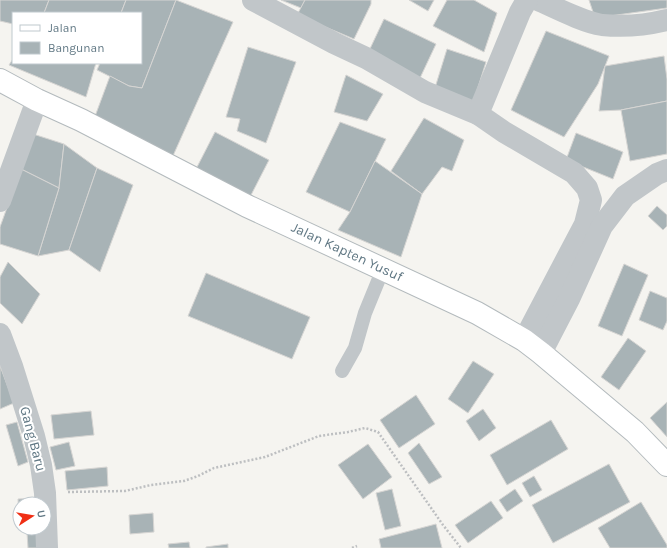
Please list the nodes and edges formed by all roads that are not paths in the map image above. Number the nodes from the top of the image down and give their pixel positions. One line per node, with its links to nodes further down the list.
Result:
1 (253, 0): 7 (street)
2 (527, 0): 7 (street)
3 (538, 0): 4 (street)
4 (667, 20)
5 (0, 80): 6 (main road, Jalan Kapten Yusuf)
6 (37, 100): 9 (street); 10 (main road, Jalan Kapten Yusuf)
7 (478, 114): 12 (street)
8 (664, 176): 13 (street)
9 (0, 201)
10 (383, 269): 12 (main road, Jalan Kapten Yusuf); 14 (lane)
11 (0, 334): 16 (street, Gang Baru)
12 (524, 340): 13 (main road, Jalan Kapten Yusuf)
13 (541, 353): 15 (main road, Jalan Kapten Yusuf)
14 (342, 371)
15 (667, 465)
16 (47, 548)

